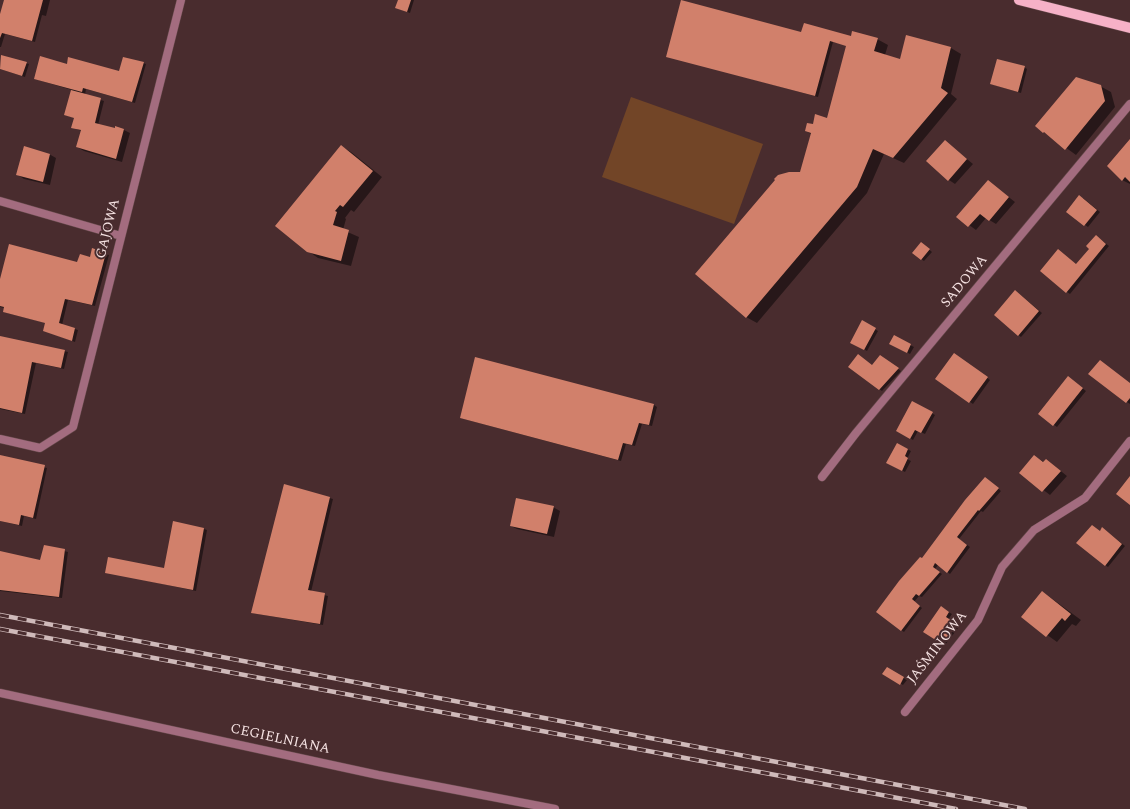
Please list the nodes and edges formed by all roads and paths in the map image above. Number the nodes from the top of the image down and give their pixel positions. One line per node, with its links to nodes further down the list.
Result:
1 (181, 0): 6 (street, GAJOWA)
2 (1019, 0): 3 (main road)
3 (1130, 28)
4 (1130, 104): 9 (street, SADOWA)
5 (0, 201): 6 (street)
6 (121, 236): 7 (street, GAJOWA)
7 (0, 439)
8 (1130, 441): 11 (street, JAŚMINOWA)
9 (822, 478)
10 (0, 693): 12 (street, CEGIELNIANA)
11 (905, 712)
12 (555, 809)

